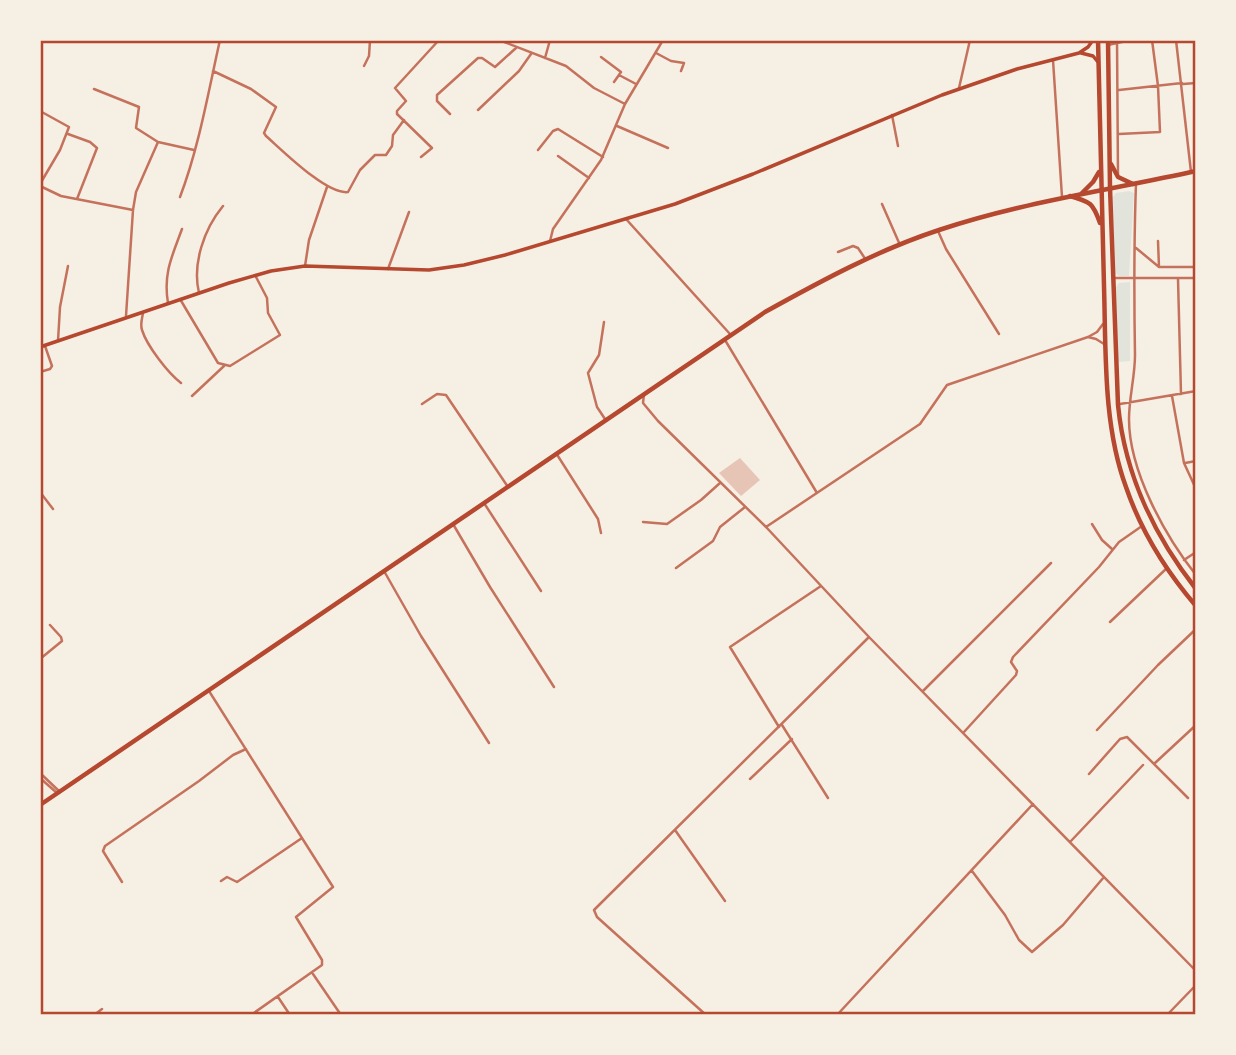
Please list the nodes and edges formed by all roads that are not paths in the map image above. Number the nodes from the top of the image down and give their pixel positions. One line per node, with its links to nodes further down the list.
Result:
1 (220, 40): 23 (street)
2 (370, 40): 22 (street)
3 (439, 40): 37 (street)
4 (499, 40): 14 (street)
5 (550, 40): 19 (street)
6 (663, 40): 16 (street)
7 (970, 40): 30 (street)
8 (1096, 40): 15 (main road); 21 (main road)
9 (1131, 40): 12 (street)
10 (1152, 40): 28 (street)
11 (1176, 40): 27 (street)
12 (1117, 42): 13 (street); 31 (street)
13 (1108, 43): 49 (main road)
14 (516, 48): 17 (street); 35 (street)
15 (1079, 52): 20 (main road); 21 (main road)
16 (656, 53): 24 (street); 25 (street)
17 (531, 54): 19 (street); 33 (street)
18 (601, 57): 25 (street)
19 (545, 58): 32 (street)
20 (1053, 60): 30 (main road); 62 (street)
21 (1098, 62): 50 (main road)
22 (364, 66)
23 (213, 71): 44 (street); 56 (street)
24 (681, 71)
25 (636, 83): 32 (street)
26 (1196, 83): 27 (street)
27 (1182, 84): 28 (street); 51 (street)
28 (1158, 86): 31 (street); 40 (street)
29 (94, 89): 41 (street)
30 (959, 89): 36 (main road)
31 (1119, 90): 40 (street)
32 (625, 104): 38 (street)
33 (478, 110)
34 (40, 111): 39 (street)
35 (450, 114)
36 (892, 115): 42 (street); 68 (main road)
37 (404, 120): 47 (street); 56 (street)
38 (617, 125): 43 (street); 48 (street)
39 (67, 133): 55 (street); 63 (street)
40 (1119, 134): 52 (street)
41 (158, 142): 44 (street); 66 (street)
42 (898, 146)
43 (668, 148)
44 (194, 150): 61 (street)
45 (538, 150): 48 (street)
46 (558, 156): 53 (street)
47 (421, 157)
48 (603, 157): 53 (street)
49 (1110, 161): 52 (main road); 57 (main road)
50 (1101, 168): 58 (main road); 59 (main road)
51 (1193, 172): 54 (main road)
52 (1118, 177): 54 (main road)
53 (589, 178): 72 (street)
54 (1135, 183): 57 (main road); 75 (street)
55 (40, 185): 63 (street)
56 (327, 187): 79 (street)
57 (1110, 188): 58 (main road); 84 (main road)
58 (1101, 190): 59 (main road); 71 (main road)
59 (1082, 193): 60 (main road)
60 (1070, 196): 62 (main road); 71 (main road)
61 (180, 197)
62 (1062, 197): 70 (main road)
63 (77, 199): 66 (street)
64 (883, 204): 74 (street)
65 (223, 206): 88 (street)
66 (133, 210): 92 (street)
67 (409, 212): 82 (street)
68 (626, 219): 72 (main road); 95 (street)
69 (182, 229): 90 (street)
70 (938, 230): 74 (main road); 96 (street)
71 (1103, 230): 93 (main road)
72 (550, 241): 82 (main road)
73 (1158, 241): 80 (street)
74 (900, 245): 77 (main road)
75 (1134, 247): 80 (street); 86 (street)
76 (838, 252): 77 (street)
77 (866, 260): 95 (main road)
78 (68, 266): 99 (street)
79 (305, 266): 82 (main road); 83 (main road)
80 (1159, 267): 81 (street)
81 (1196, 267)
82 (388, 269)
83 (254, 275): 88 (main road); 102 (street)
84 (1113, 278): 86 (street); 112 (main road)
85 (1196, 278): 87 (street)
86 (1134, 279): 87 (street); 110 (street)
87 (1178, 279): 107 (street)
88 (199, 293): 89 (main road)
89 (180, 299): 90 (main road); 102 (street)
90 (169, 303): 91 (main road)
91 (143, 311): 92 (main road); 104 (street)
92 (126, 317): 99 (main road)
93 (1105, 319): 97 (street); 101 (main road)
94 (604, 322): 113 (street)
95 (730, 334): 98 (main road)
96 (999, 334)
97 (1088, 337): 101 (street); 121 (street)
98 (724, 338): 106 (main road); 121 (street)
99 (58, 341): 100 (main road)
100 (43, 346): 103 (street)
101 (1106, 347): 128 (main road)
102 (224, 366): 108 (street)
103 (40, 372)
104 (181, 383)
105 (1196, 391): 107 (street)
106 (644, 393): 113 (main road); 117 (street)
107 (1181, 394): 109 (street)
108 (192, 396)
109 (1172, 396): 110 (street); 116 (street)
110 (1130, 403): 112 (street); 133 (street)
111 (422, 404): 118 (street)
112 (1118, 405): 140 (main road)
113 (606, 419): 114 (main road)
114 (556, 453): 118 (main road); 130 (street)
115 (1196, 461): 116 (street)
116 (1184, 463): 119 (street)
117 (720, 483): 123 (street); 125 (street)
118 (508, 487): 122 (main road)
119 (1196, 489)
120 (40, 492): 124 (street)
121 (817, 493): 129 (street)
122 (484, 503): 126 (main road); 141 (street)
123 (745, 507): 129 (street); 135 (street)
124 (53, 509)
125 (643, 522)
126 (453, 524): 137 (main road); 148 (street)
127 (1092, 524): 131 (street)
128 (1142, 526): 131 (street); 136 (main road)
129 (766, 527): 139 (street)
130 (601, 533)
131 (1112, 550): 154 (street)
132 (1196, 552): 133 (street)
133 (1184, 561): 138 (street)
134 (1051, 563): 150 (street)
135 (676, 568)
136 (1167, 568): 142 (main road); 143 (street)
137 (384, 571): 149 (main road); 156 (street)
138 (1196, 575)
139 (821, 586): 146 (street); 152 (street)
140 (1196, 589)
141 (541, 592)
142 (1196, 606)
143 (1111, 622)
144 (50, 625): 147 (street)
145 (1196, 629): 153 (street)
146 (869, 637): 150 (street); 152 (street)
147 (40, 659)
148 (554, 687)
149 (209, 691): 157 (street); 163 (main road)
150 (923, 691): 154 (street)
151 (1196, 725): 158 (street)
152 (780, 726): 155 (street); 168 (street)
153 (1097, 730)
154 (964, 732): 166 (street)
155 (792, 738): 162 (street); 164 (street)
156 (489, 743)
157 (246, 749): 169 (street); 174 (street)
158 (1155, 763): 160 (street); 165 (street)
159 (1143, 765): 170 (street)
160 (1089, 774)
161 (40, 775): 163 (street)
162 (750, 779)
163 (59, 792): 167 (main road)
164 (828, 798)
165 (1188, 798)
166 (1034, 804): 170 (street); 171 (street)
167 (40, 805)
168 (675, 830): 175 (street); 185 (street)
169 (302, 838): 173 (street); 177 (street)
170 (1070, 842): 172 (street)
171 (972, 870): 172 (street); 186 (street)
172 (1104, 877): 176 (street)
173 (221, 881)
174 (122, 882)
175 (725, 901)
176 (1196, 971)
177 (313, 973): 179 (street); 184 (street)
178 (1196, 985): 187 (street)
179 (278, 997): 182 (street); 183 (street)
180 (102, 1009): 181 (street)
181 (94, 1015)
182 (251, 1015)
183 (290, 1015)
184 (341, 1015)
185 (706, 1015)
186 (837, 1015)
187 (1167, 1015)

